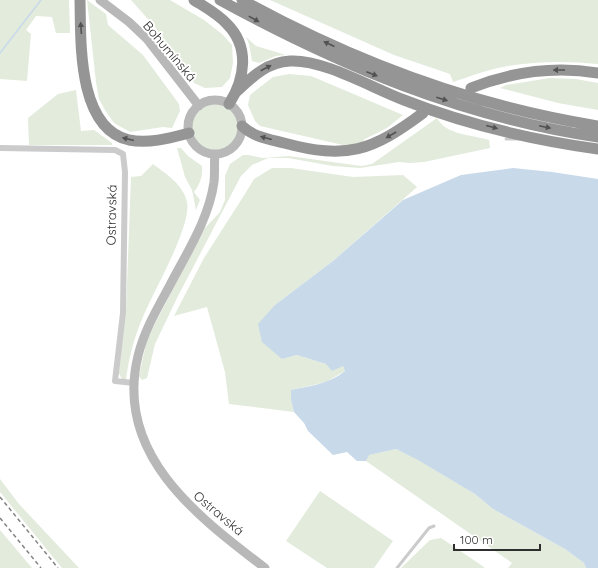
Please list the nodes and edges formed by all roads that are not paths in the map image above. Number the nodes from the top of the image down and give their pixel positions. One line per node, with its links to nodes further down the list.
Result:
1 (80, 0): 14 (highway, one-way to 1)
2 (100, 0): 10 (main road, Bohumínská)
3 (194, 0): 8 (highway)
4 (220, 0): 15 (highway, one-way to 15)
5 (242, 0): 13 (highway, one-way to 5)
6 (598, 73): 7 (highway, one-way to 7)
7 (471, 88)
8 (236, 92): 9 (highway); 17 (highway, one-way to 17)
9 (229, 104): 10 (main road); 12 (main road)
10 (199, 106): 14 (main road)
11 (423, 113): 12 (highway, one-way to 12)
12 (242, 126): 20 (main road)
13 (598, 126)
14 (189, 133): 20 (main road)
15 (598, 137)
16 (506, 139): 17 (lane)
17 (558, 142): 19 (highway)
18 (0, 148): 21 (street, Ostravská)
19 (598, 149)
20 (215, 154): 21 (main road, Ostravská)
21 (134, 383): 23 (main road, Ostravská)
22 (434, 526): 24 (lane)
23 (265, 568)
24 (397, 568)

